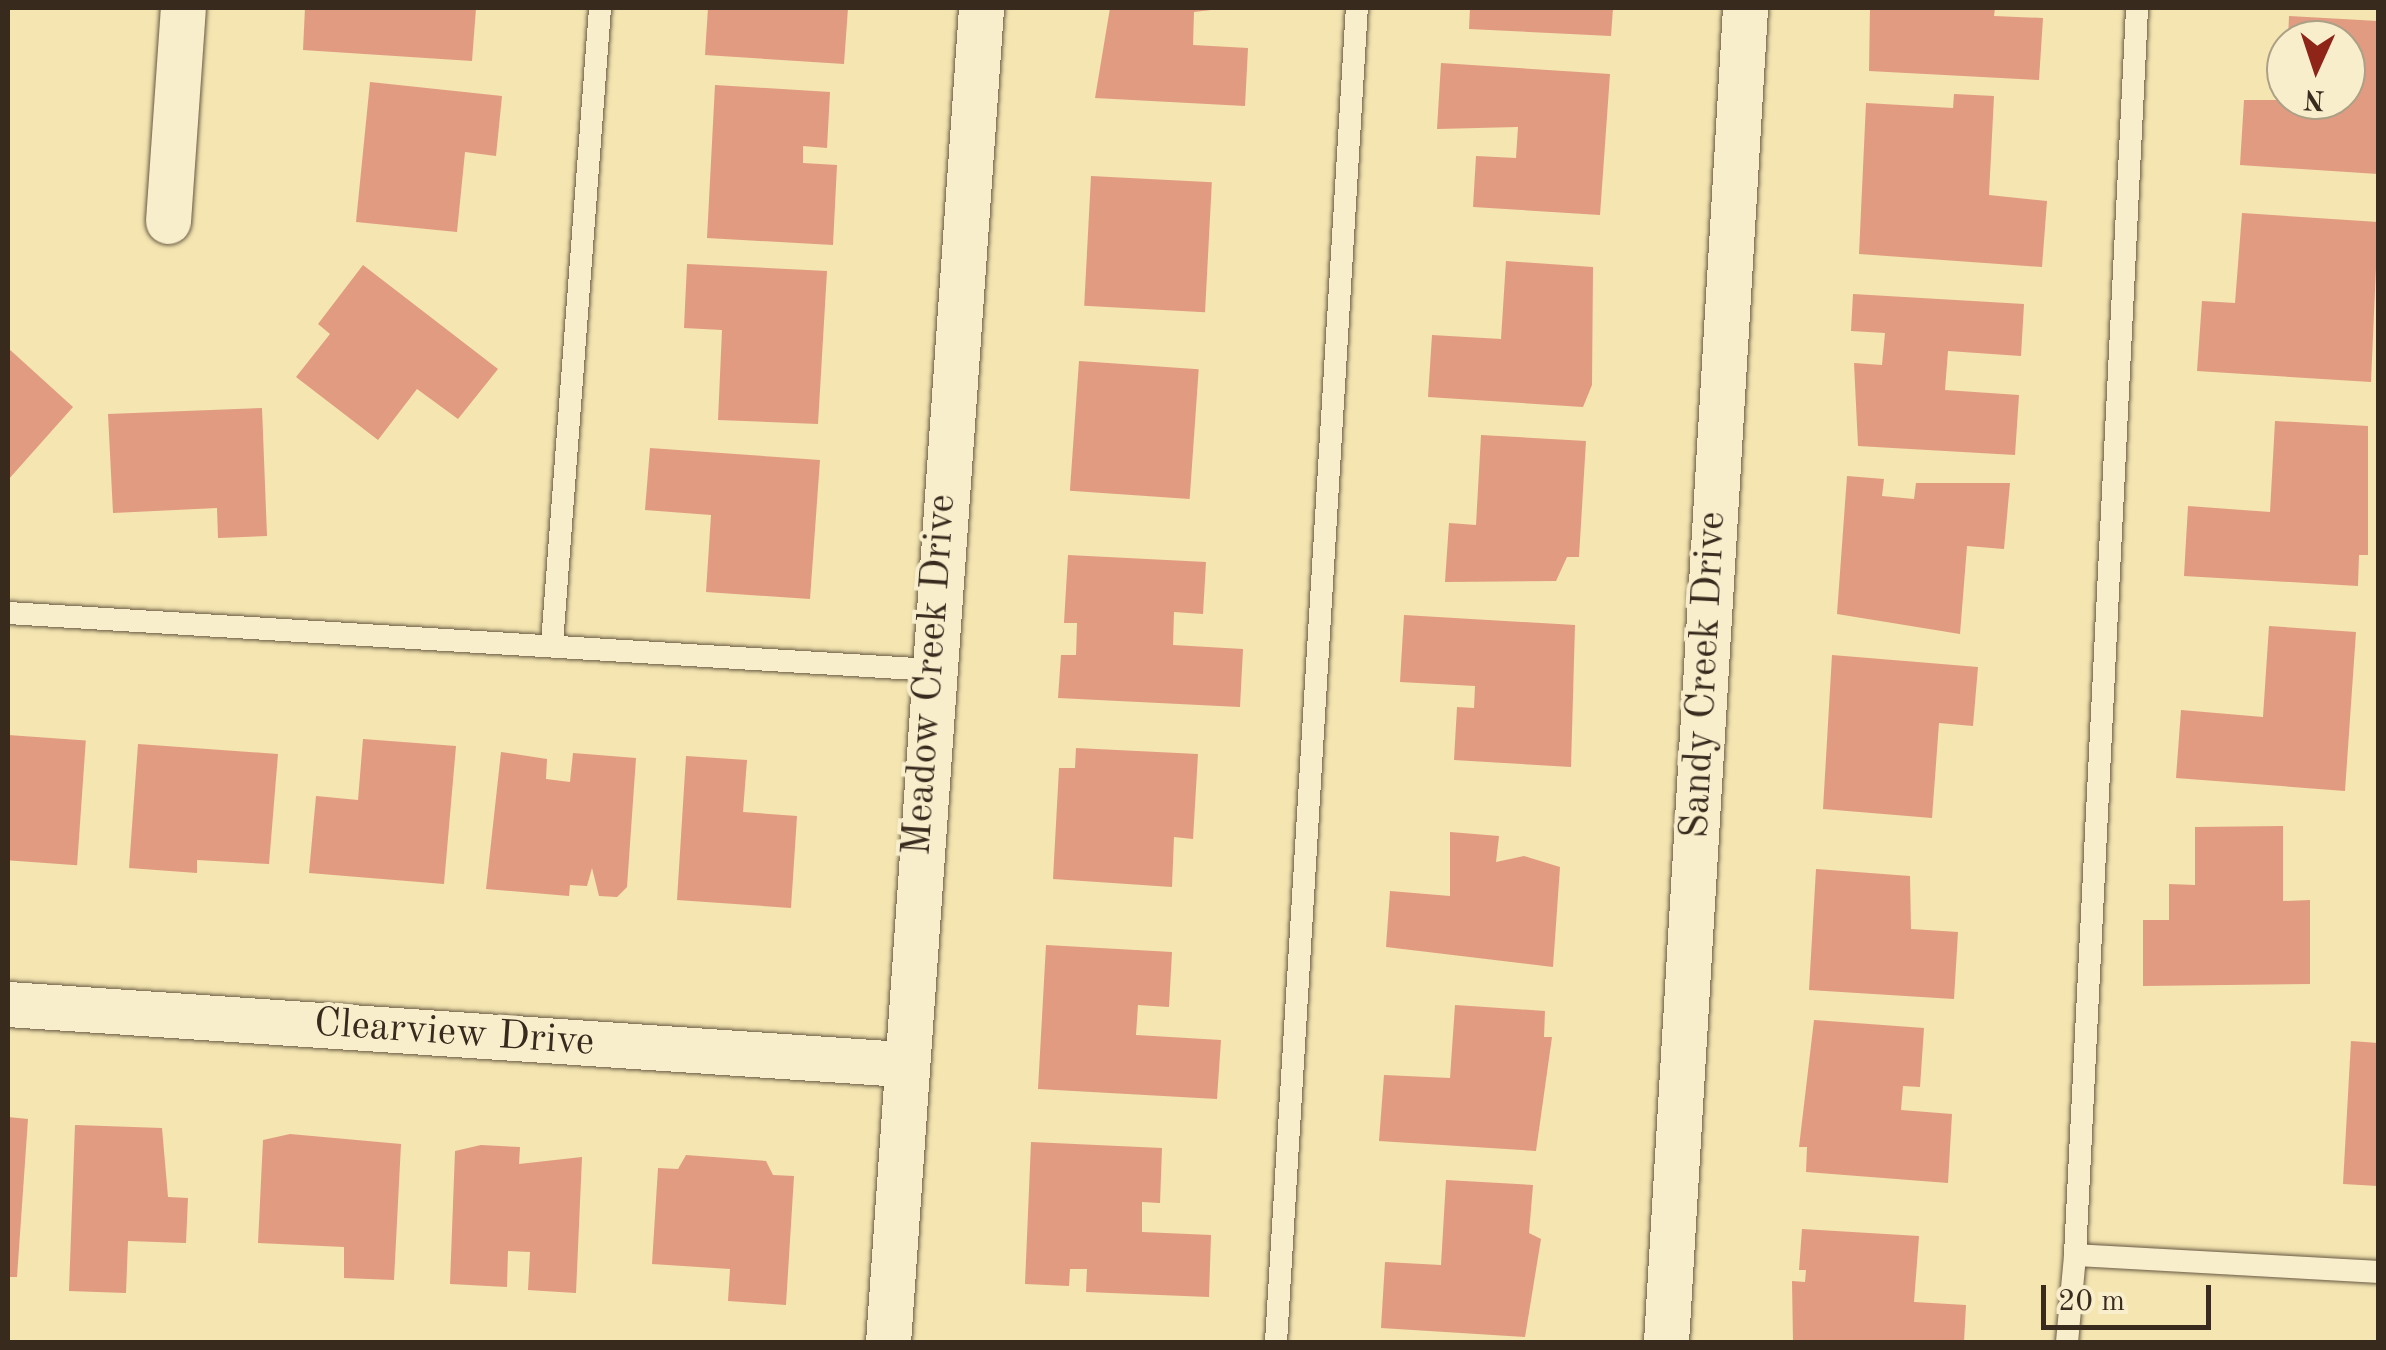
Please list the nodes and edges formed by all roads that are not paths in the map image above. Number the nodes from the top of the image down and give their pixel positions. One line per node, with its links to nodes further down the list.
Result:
1 (183, 8): 7 (street)
2 (600, 8): 9 (lane)
3 (981, 8): 10 (street, Meadow Creek Drive)
4 (1357, 8): 16 (lane)
5 (1745, 8): 17 (street, Sandy Creek Drive)
6 (2137, 8): 13 (lane)
7 (168, 222)
8 (8, 613): 9 (lane)
9 (552, 644): 10 (lane)
10 (932, 670): 12 (street, Meadow Creek Drive)
11 (8, 1004): 12 (street, Clearview Drive)
12 (901, 1064): 15 (street, Meadow Creek Drive)
13 (2074, 1255): 14 (lane); 18 (lane)
14 (2378, 1272)
15 (888, 1342)
16 (1276, 1342)
17 (1666, 1342)
18 (2067, 1342)

